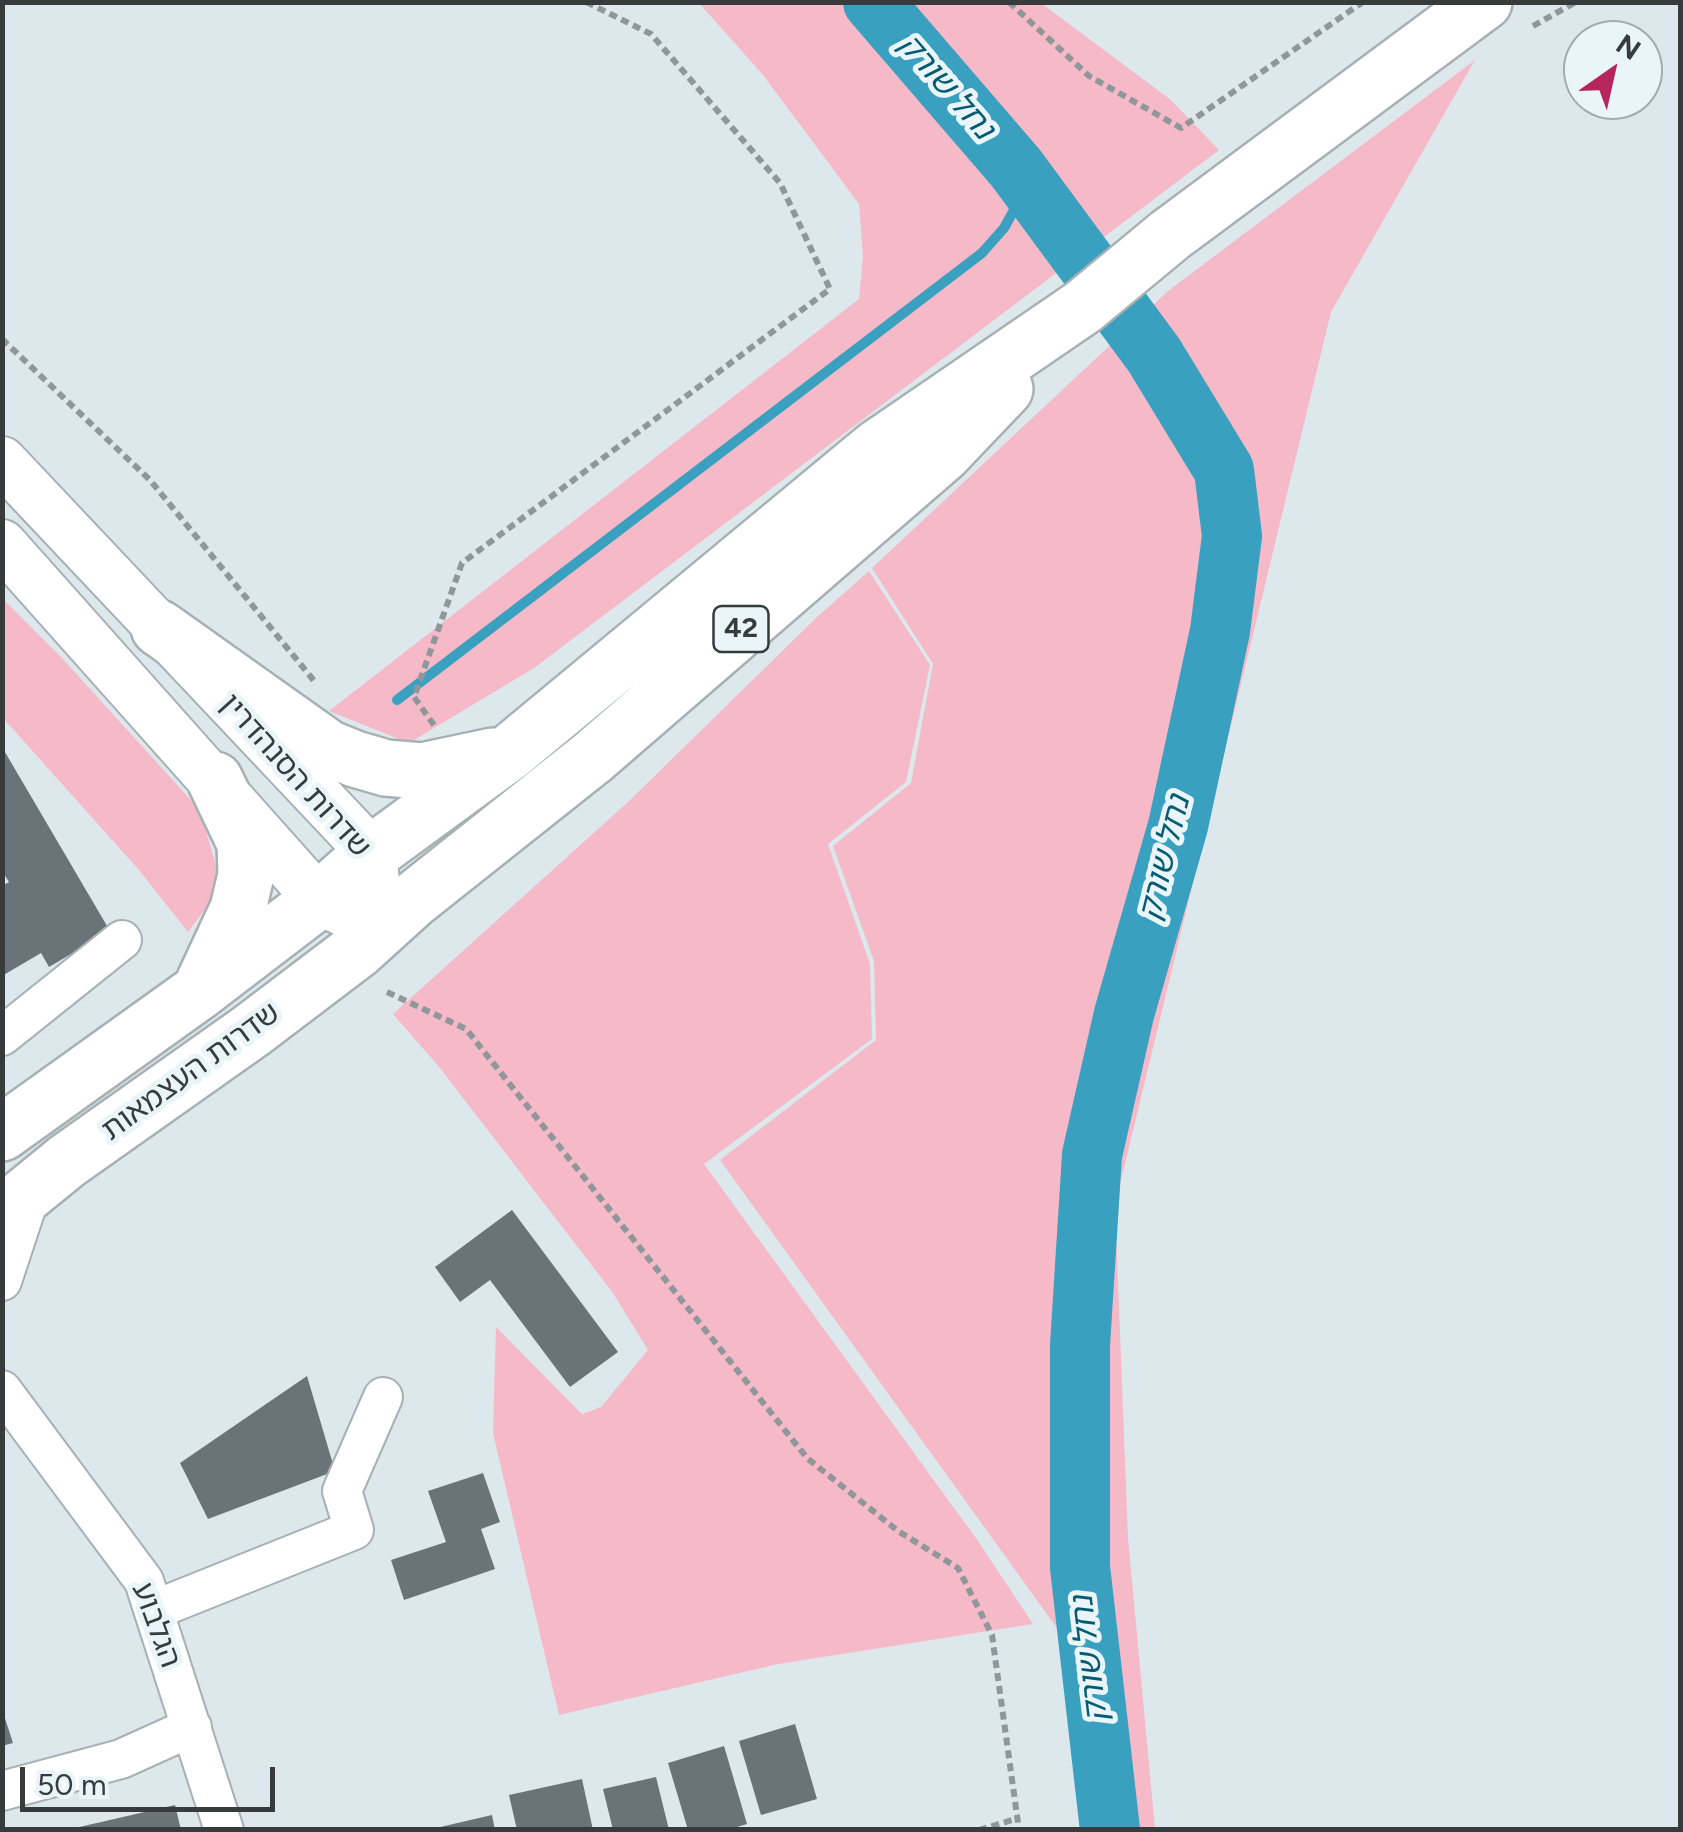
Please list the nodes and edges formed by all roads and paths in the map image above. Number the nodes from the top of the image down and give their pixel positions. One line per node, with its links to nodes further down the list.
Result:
1 (586, 2): 13 (path)
2 (1009, 2): 3 (path)
3 (1363, 2)
4 (1484, 2): 7 (highway, 42)
5 (1576, 2): 6 (path)
6 (1533, 26)
7 (1082, 307): 13 (highway, 42); 17 (highway, 42)
8 (2, 339): 12 (path)
9 (2, 461): 11 (main road, שדרות הסנהדרין)
10 (2, 544): 14 (main road, שדרות הסנהדרין)
11 (159, 628): 13 (highway); 15 (main road, שדרות הסנהדרין)
12 (324, 692)
13 (486, 757): 15 (highway, 42)
14 (216, 780): 16 (main road, שדרות הסנהדרין); 19 (highway)
15 (372, 852): 16 (highway, 42); 17 (main road, שדרות הסנהדרין)
16 (319, 900): 17 (main road, שדרות הסנהדרין); 19 (highway, שדרות העצמאות / 42)
17 (380, 930): 23 (highway, שדרות העצמאות / 42)
18 (122, 940): 21 (street)
19 (200, 991): 22 (highway, שדרות העצמאות / 42)
20 (387, 992): 30 (path)
21 (2, 1036)
22 (2, 1134)
23 (17, 1202): 24 (street)
24 (2, 1281)
25 (4, 1393): 27 (street, הגלבוע)
26 (383, 1397): 27 (street)
27 (154, 1610): 28 (street, הגלבוע)
28 (192, 1727): 29 (street); 31 (street, הגלבוע)
29 (2, 1791)
30 (1019, 1818): 32 (path); 33 (path)
31 (224, 1830)
32 (979, 1830)
33 (1019, 1830)

